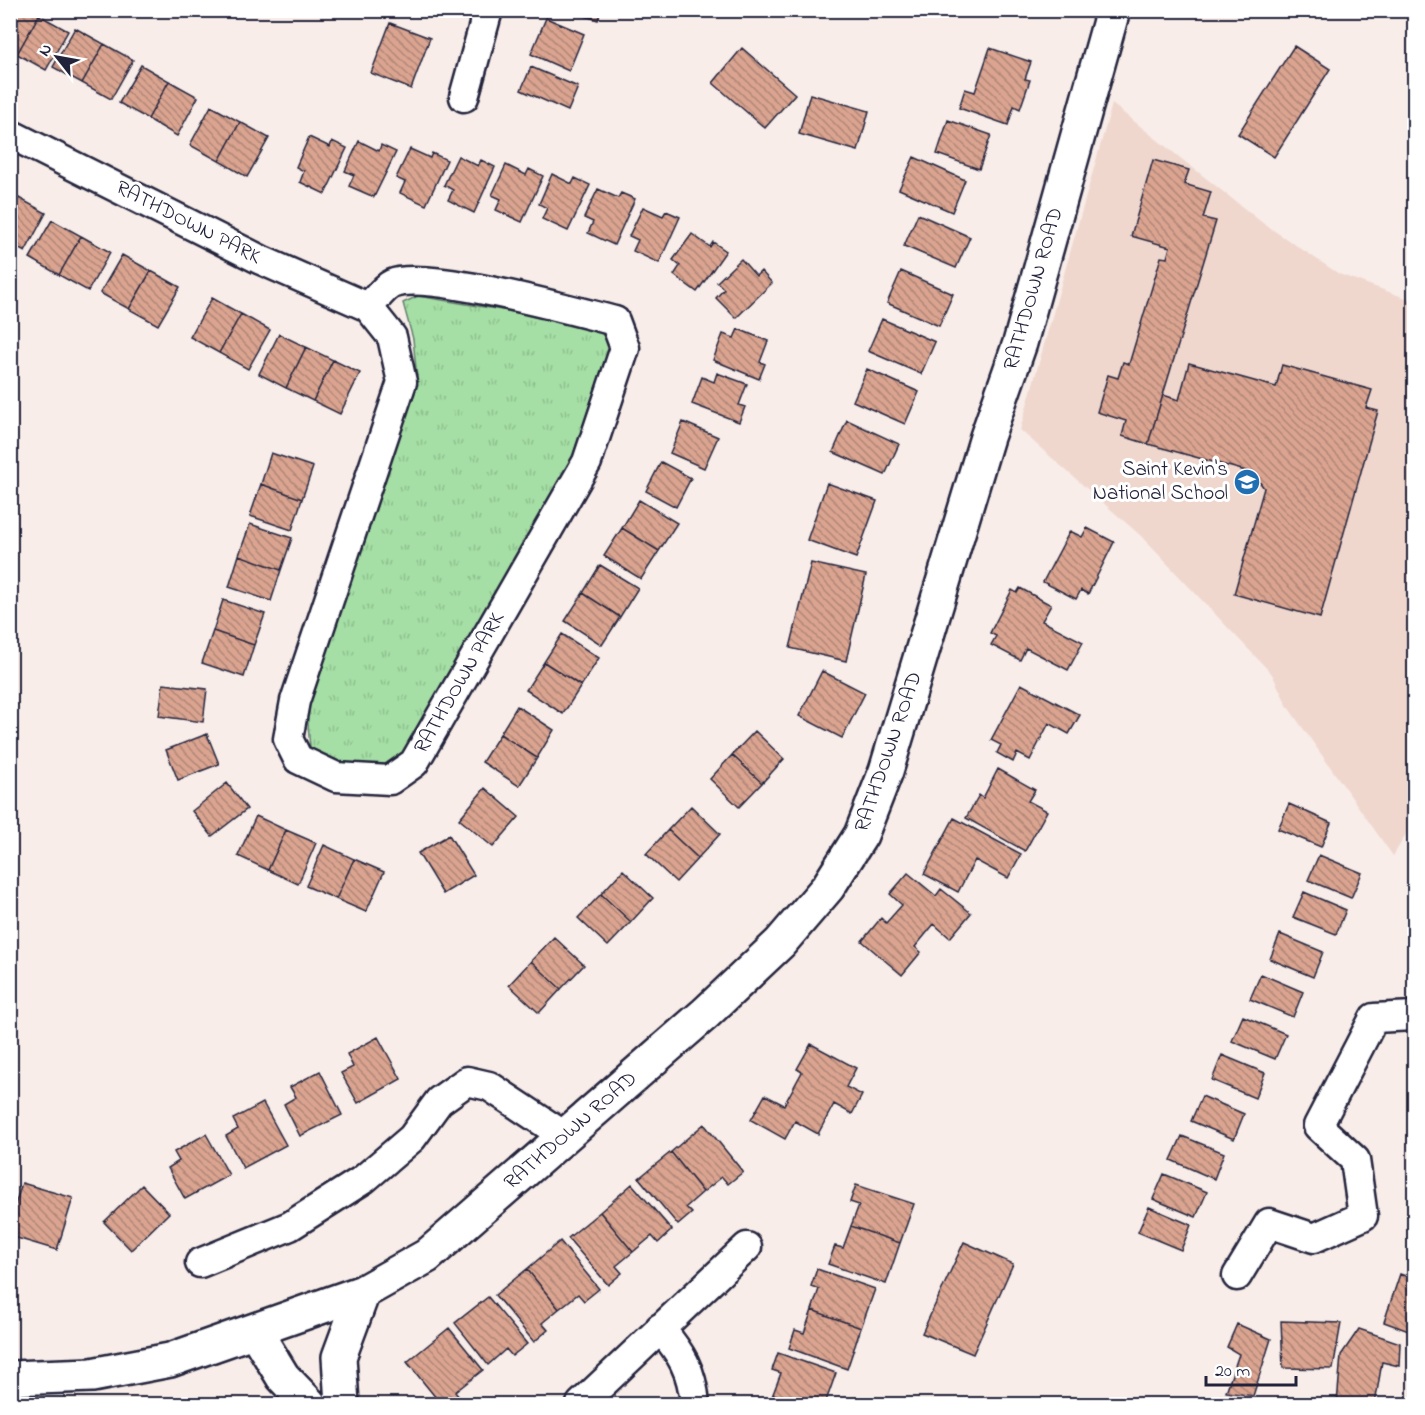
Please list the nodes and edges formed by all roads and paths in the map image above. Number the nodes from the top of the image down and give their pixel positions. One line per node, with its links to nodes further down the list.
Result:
1 (488, 10): 3 (street)
2 (1113, 10): 7 (main road, RATHDOWN ROAD)
3 (464, 97)
4 (10, 134): 5 (street, RATHDOWN PARK)
5 (368, 307): 5 (street, RATHDOWN PARK)
6 (1414, 1016): 10 (street)
7 (566, 1137): 9 (street); 11 (main road, RATHDOWN ROAD)
8 (747, 1247): 12 (street)
9 (200, 1263)
10 (1237, 1276)
11 (363, 1292): 13 (main road, RATHDOWN ROAD); 16 (main road)
12 (660, 1328): 17 (street); 18 (street)
13 (255, 1331): 14 (main road, RATHDOWN ROAD); 15 (main road)
14 (10, 1378)
15 (309, 1404)
16 (342, 1404)
17 (581, 1404)
18 (695, 1404)

